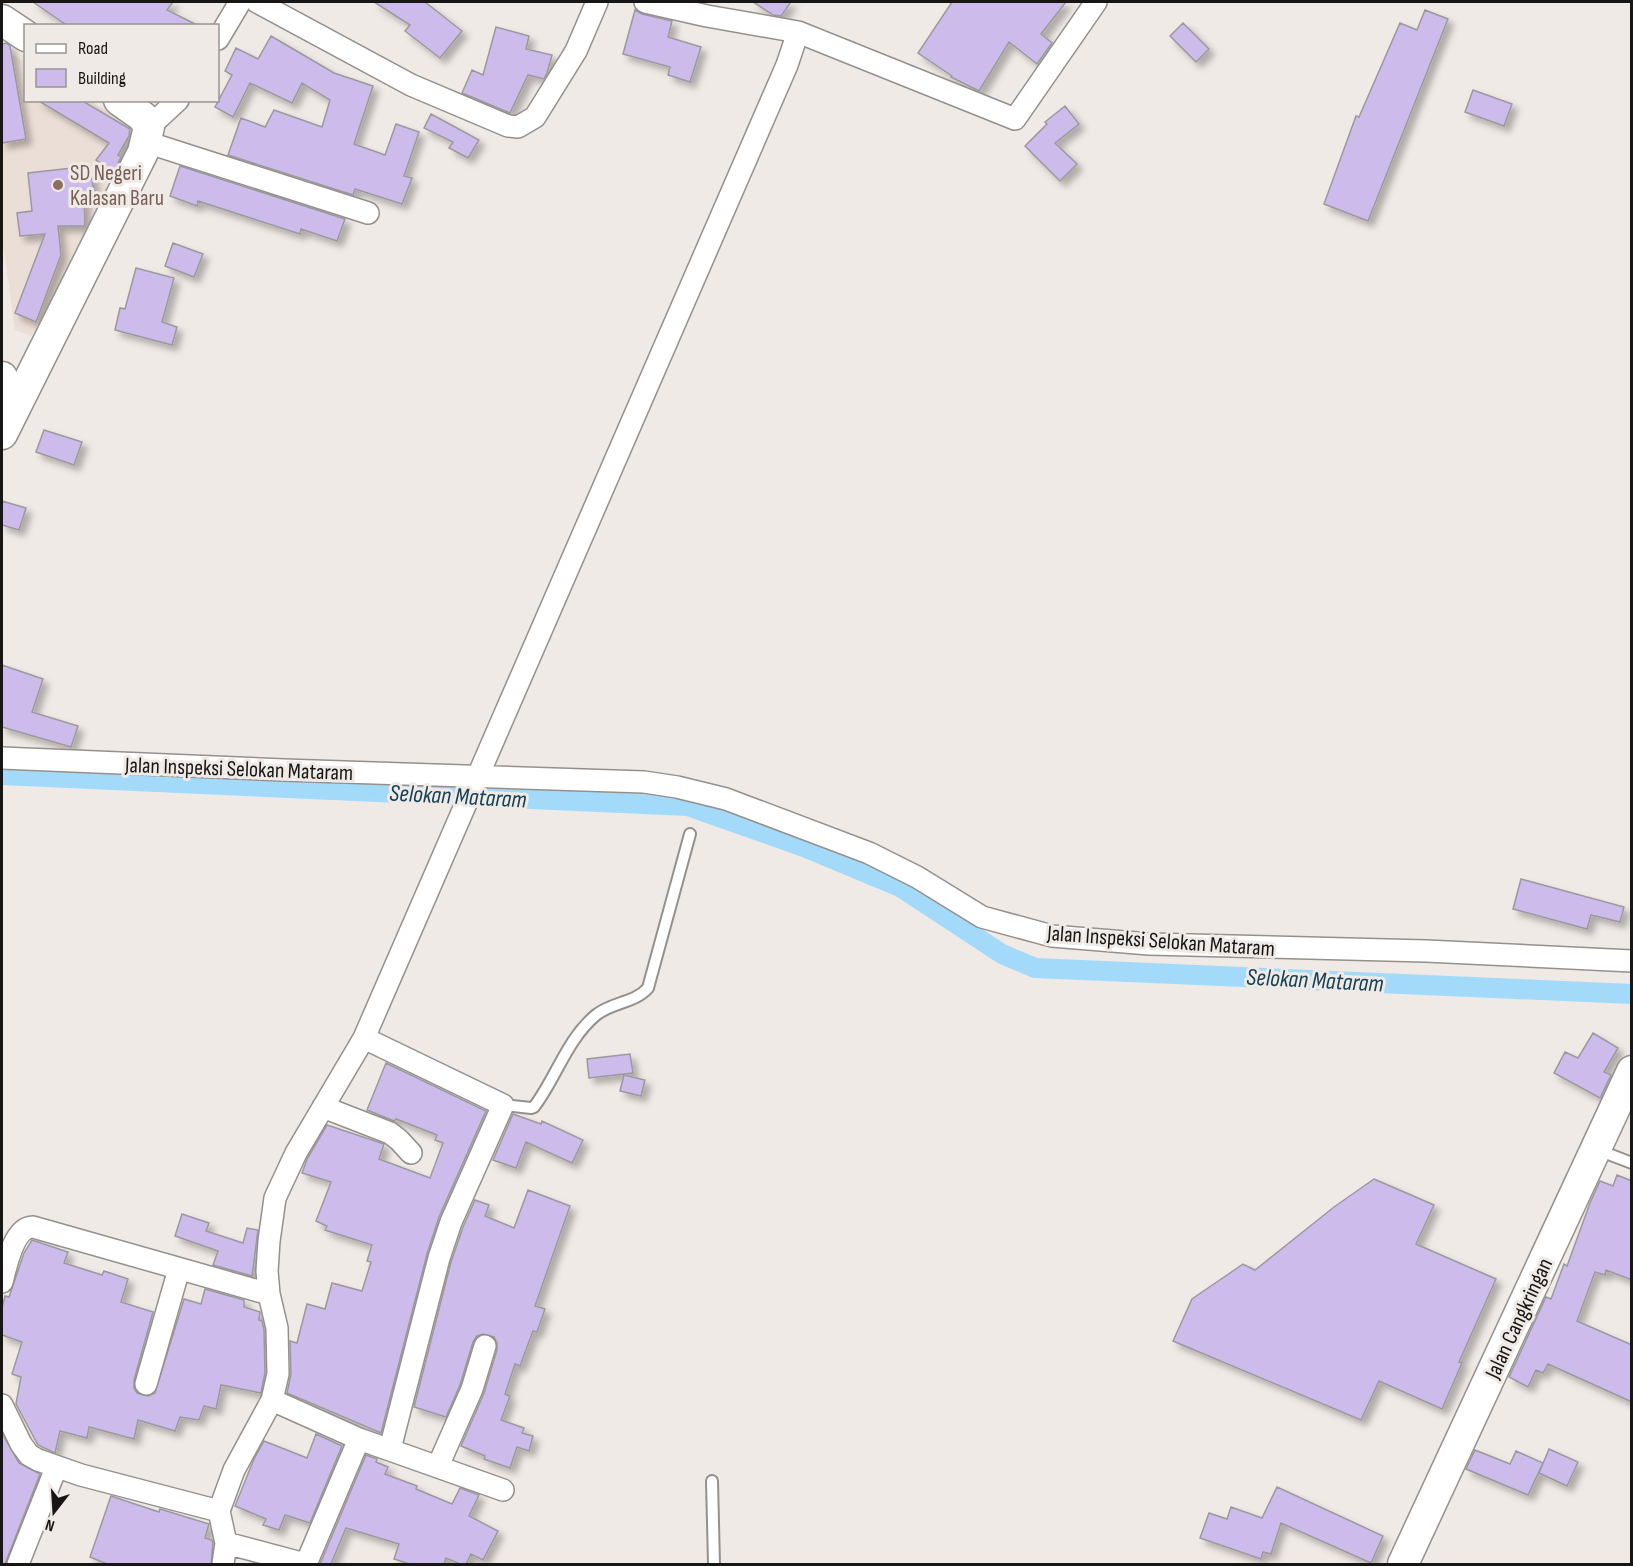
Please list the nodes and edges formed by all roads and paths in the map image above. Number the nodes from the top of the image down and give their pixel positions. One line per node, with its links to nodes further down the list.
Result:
1 (240, 2): 10 (street)
2 (257, 2): 3 (street)
3 (597, 2)
4 (645, 2): 6 (street)
5 (1096, 2): 8 (street)
6 (712, 9): 8 (street)
7 (2, 20): 9 (main road)
8 (798, 32): 18 (street)
9 (24, 35)
10 (219, 37)
11 (122, 102): 13 (main road)
12 (176, 102): 13 (street)
13 (147, 134): 14 (street); 16 (main road)
14 (368, 213)
15 (2, 378): 16 (main road)
16 (5, 428)
17 (2, 758): 18 (street, Jalan Inspeksi Selokan Mataram)
18 (475, 783): 20 (street, Jalan Inspeksi Selokan Mataram); 21 (street)
19 (690, 834): 23 (lane)
20 (1632, 961)
21 (364, 1038): 23 (street); 24 (street)
22 (1632, 1071): 25 (main road, Jalan Cangkringan)
23 (503, 1105): 36 (street)
24 (323, 1107): 26 (street); 30 (street)
25 (1595, 1149): 27 (lane); 47 (main road, Jalan Cangkringan)
26 (411, 1153)
27 (1632, 1163)
28 (178, 1269): 29 (street); 30 (street); 32 (street)
29 (2, 1282)
30 (269, 1294): 33 (street)
31 (485, 1346): 37 (street)
32 (146, 1384)
33 (272, 1400): 35 (street); 41 (street)
34 (2, 1406): 38 (street)
35 (359, 1439): 36 (street); 45 (street)
36 (390, 1449): 37 (street)
37 (438, 1466): 40 (street)
38 (56, 1468): 41 (street); 43 (street)
39 (712, 1481): 46 (lane)
40 (503, 1490)
41 (219, 1511): 42 (street)
42 (226, 1543): 44 (street); 45 (street)
43 (18, 1564)
44 (223, 1564)
45 (305, 1564)
46 (714, 1564)
47 (1404, 1564)

